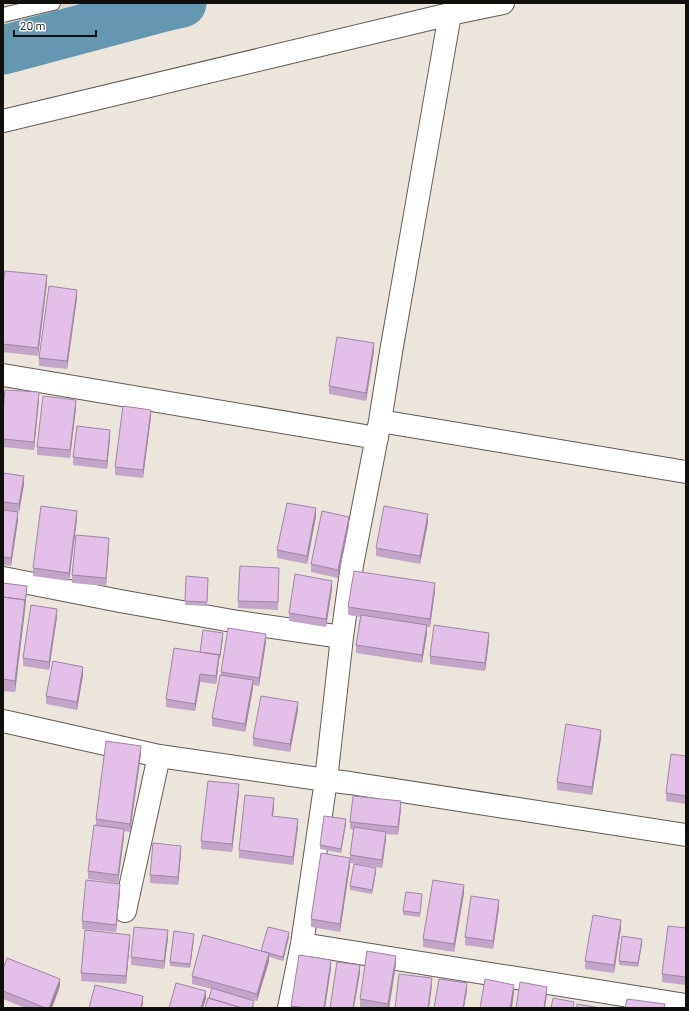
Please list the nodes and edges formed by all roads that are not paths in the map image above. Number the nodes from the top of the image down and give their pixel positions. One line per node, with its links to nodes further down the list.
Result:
1 (53, 3): 4 (lane)
2 (503, 3): 3 (street)
3 (450, 14): 5 (street); 7 (street)
4 (3, 15)
5 (3, 121)
6 (3, 375): 7 (street)
7 (379, 430): 8 (street); 10 (street)
8 (686, 472)
9 (3, 578): 10 (street)
10 (342, 637): 13 (street)
11 (3, 721): 12 (street)
12 (159, 756): 13 (street); 15 (street)
13 (326, 780): 14 (street); 16 (street)
14 (686, 835)
15 (125, 911)
16 (302, 944): 17 (street); 18 (street)
17 (686, 1005)
18 (289, 1008)

